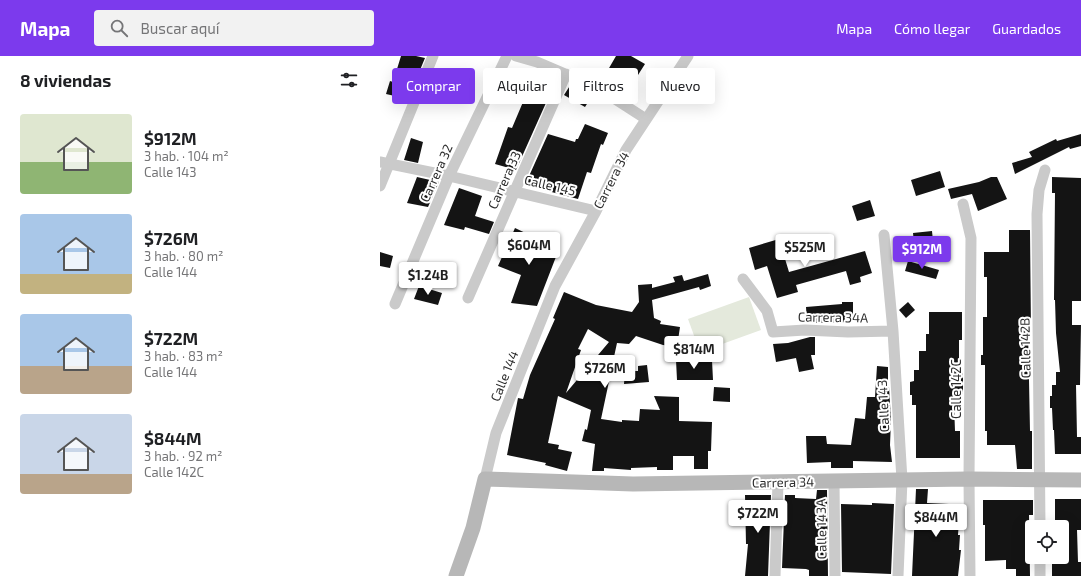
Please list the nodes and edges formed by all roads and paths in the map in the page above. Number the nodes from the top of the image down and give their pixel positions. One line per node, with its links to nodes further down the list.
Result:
1 (433, 56): 7 (street)
2 (507, 56): 9 (street, Carrera 32)
3 (516, 56): 5 (street)
4 (688, 56): 6 (street, Carrera 34)
5 (566, 74): 6 (street); 11 (street, Carrera 33)
6 (646, 119): 13 (street, Carrera 34)
7 (385, 163): 9 (street, Calle 145); 10 (street)
8 (1045, 170): 23 (street, Calle 142B)
9 (449, 176): 11 (street, Calle 145); 18 (street, Carrera 32)
10 (380, 186)
11 (515, 191): 13 (street, Calle 145); 17 (street, Carrera 33)
12 (963, 204): 21 (street, Calle 142C)
13 (596, 211): 16 (street, Carrera 34)
14 (884, 235): 19 (street, Calle 143)
15 (743, 279): 19 (street, Carrera 34A)
16 (555, 286): 20 (street, Calle 144)
17 (468, 298)
18 (395, 304)
19 (893, 332): 22 (street, Calle 143)
20 (485, 479): 26 (street, Carrera 34); 29 (street)
21 (969, 479): 22 (street, Carrera 34); 23 (street, Carrera 34); 33 (street, Calle 142C)
22 (902, 480): 25 (street, Carrera 34); 32 (street, Calle 143)
23 (1040, 480): 24 (street, Carrera 34); 27 (street, Calle 142B)
24 (1081, 480)
25 (834, 481): 26 (street, Carrera 34); 31 (street, Calle 143A)
26 (778, 482): 30 (street)
27 (1040, 520)
28 (1040, 564): 34 (street)
29 (456, 576)
30 (775, 576)
31 (835, 576)
32 (898, 576)
33 (970, 576)
34 (1040, 576)

